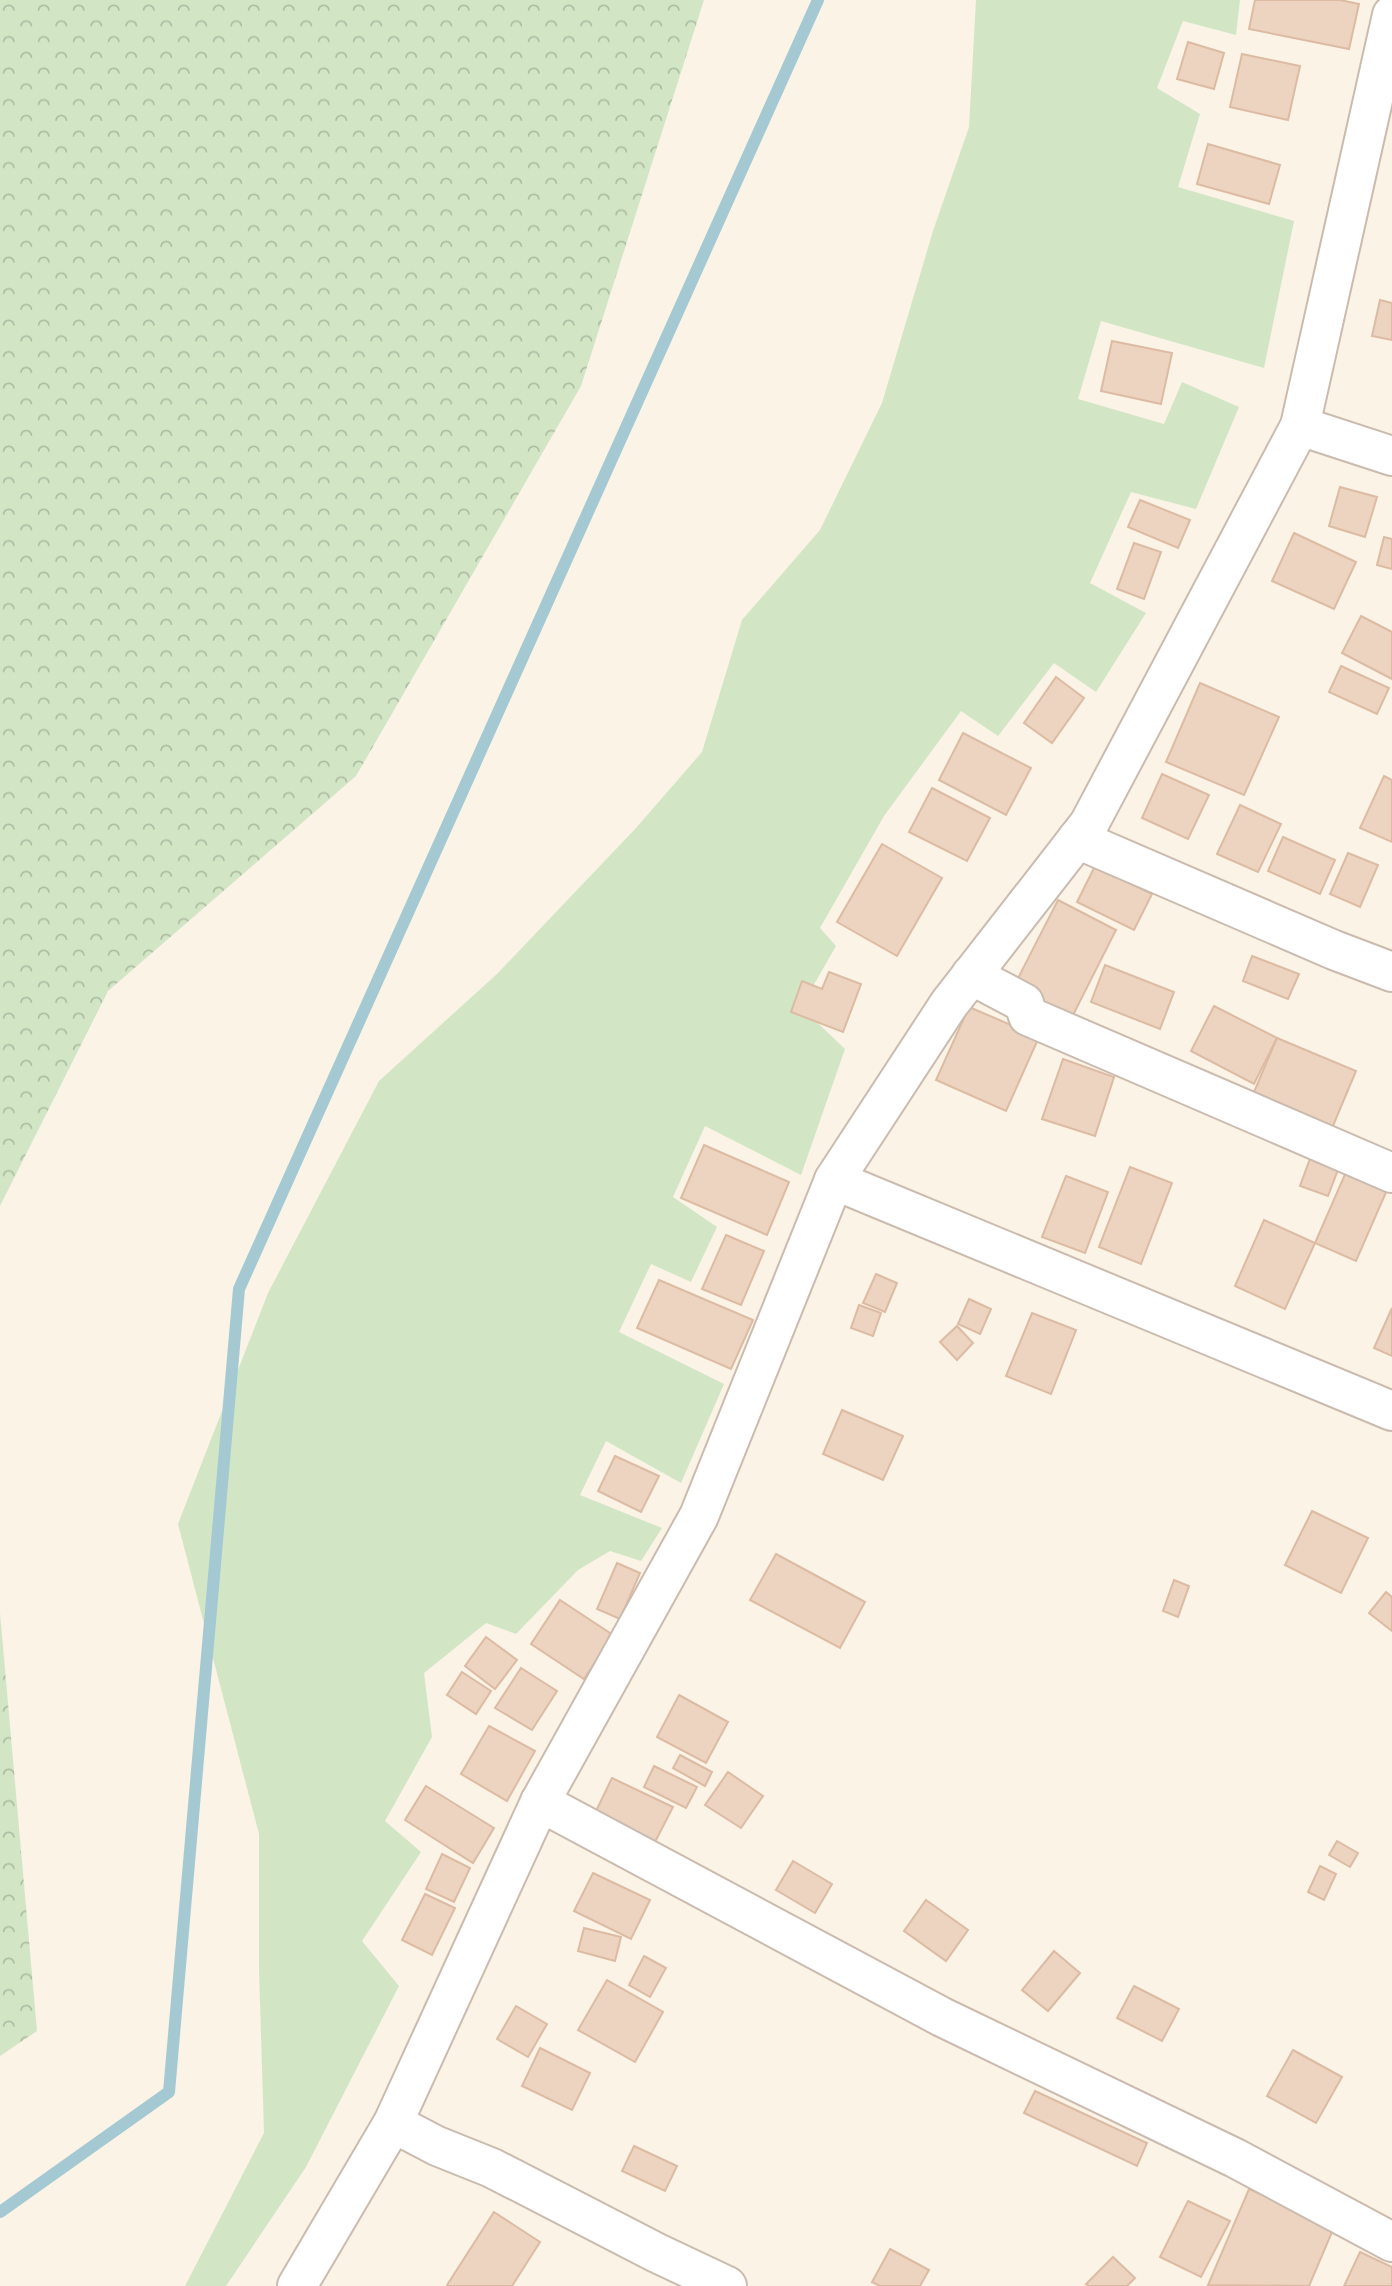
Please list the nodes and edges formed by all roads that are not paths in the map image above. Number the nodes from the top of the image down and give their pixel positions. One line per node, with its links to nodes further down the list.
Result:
1 (1392, 15): 2 (street)
2 (1300, 426): 3 (street); 4 (street)
3 (1392, 456)
4 (1077, 839): 5 (street); 6 (street)
5 (1392, 972)
6 (971, 975): 7 (street); 8 (street)
7 (1392, 1173)
8 (834, 1180): 9 (street); 10 (street)
9 (1392, 1411)
10 (540, 1802): 11 (street); 12 (street)
11 (393, 2123): 13 (street); 14 (street)
12 (1392, 2242)
13 (297, 2286)
14 (727, 2286)

